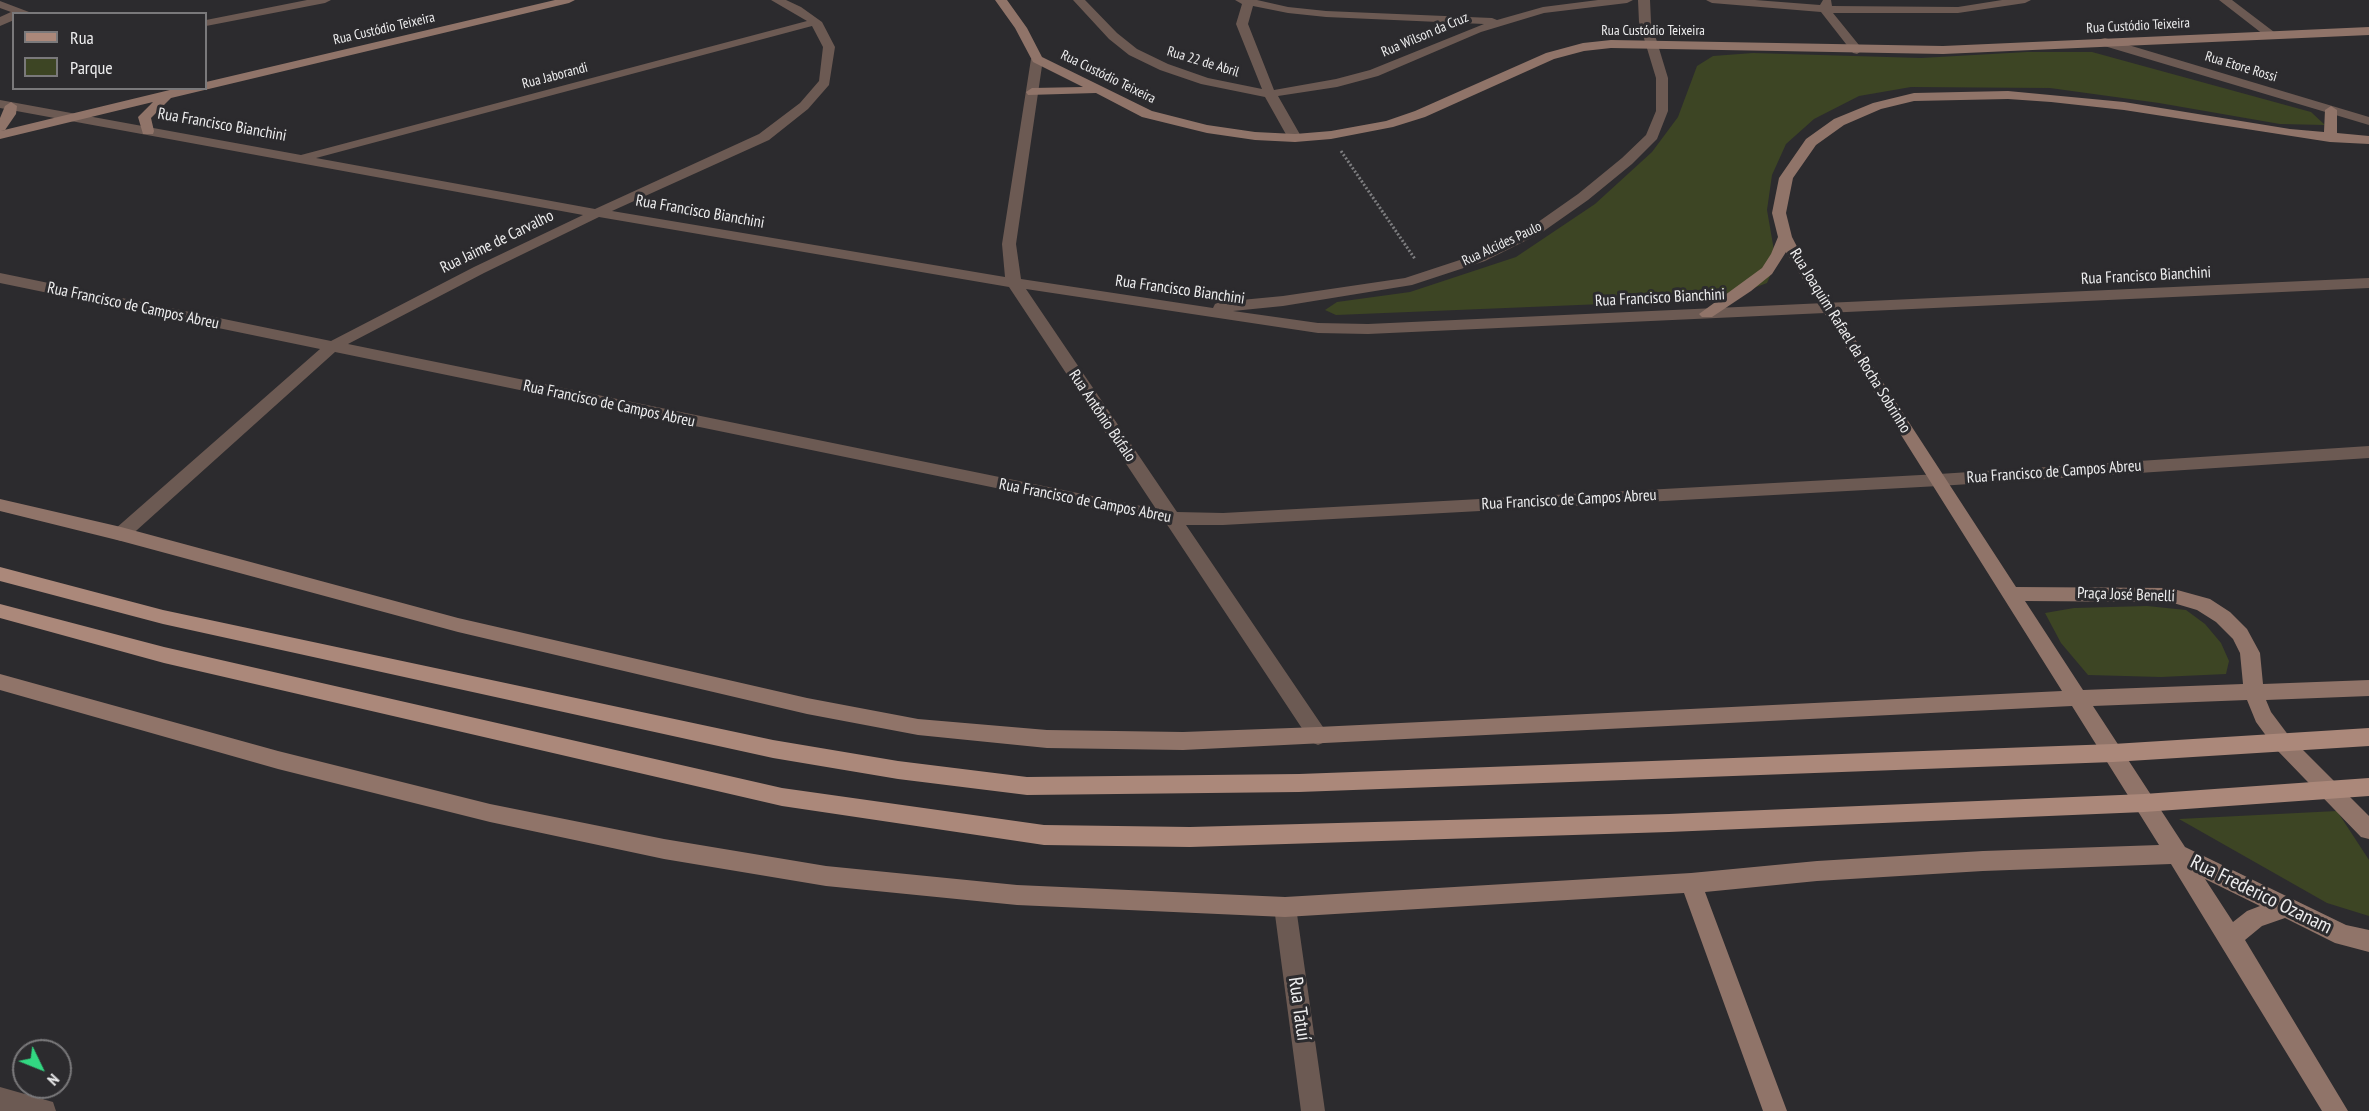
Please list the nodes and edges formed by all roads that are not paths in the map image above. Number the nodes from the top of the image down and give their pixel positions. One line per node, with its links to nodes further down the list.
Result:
1 (325, 0): 21 (street)
2 (569, 0): 28 (main road, Rua Custódio Teixeira)
3 (777, 0): 20 (street)
4 (1001, 0): 27 (main road, Rua Custódio Teixeira)
5 (1079, 0): 33 (street, Rua 22 de Abril)
6 (1373, 0): 18 (street)
7 (1627, 0): 15 (street, Rua Wilson da Cruz)
8 (1644, 0): 25 (street, Rua Alcides Paulo)
9 (1712, 0): 14 (street)
10 (2025, 0): 16 (street)
11 (2225, 0): 23 (street)
12 (1246, 1): 18 (street); 33 (street)
13 (0, 3): 17 (street)
14 (1827, 4): 16 (street); 26 (street)
15 (1542, 5): 19 (street, Rua Wilson da Cruz)
16 (1957, 5)
17 (15, 12)
18 (1364, 16): 19 (street)
19 (1500, 21): 33 (street, Rua Wilson da Cruz)
20 (816, 22): 44 (street, Rua Jaborandi); 45 (street, Rua Jaime de Carvalho)
21 (207, 23)
22 (2369, 31): 23 (main road, Rua Custódio Teixeira)
23 (2272, 35): 24 (main road, Rua Custódio Teixeira)
24 (2105, 42): 26 (main road, Rua Custódio Teixeira); 35 (street, Rua Etore Rossi)
25 (1653, 45): 26 (main road, Rua Custódio Teixeira); 41 (main road, Rua Custódio Teixeira); 51 (street, Rua Alcides Paulo)
26 (1857, 50)
27 (1037, 59): 30 (main road, Rua Custódio Teixeira); 31 (street, Rua Antônio Búfalo)
28 (207, 86)
29 (188, 90): 32 (main road)
30 (1094, 90): 31 (main road); 41 (main road, Rua Custódio Teixeira)
31 (1032, 92): 48 (street, Rua Antônio Búfalo)
32 (172, 94): 36 (main road); 39 (main road)
33 (1270, 94): 41 (street)
34 (5, 105): 36 (street, Rua Francisco Bianchini); 38 (main road)
35 (2331, 110): 37 (street, Rua Etore Rossi); 42 (main road)
36 (74, 117): 39 (street, Rua Francisco Bianchini); 40 (main road)
37 (2369, 121)
38 (0, 127)
39 (148, 130): 44 (street, Rua Francisco Bianchini)
40 (0, 135)
41 (1295, 138)
42 (2330, 138): 43 (main road, Rua Joaquim Rafael da Rocha Sobrinho); 46 (main road, Rua Joaquim Rafael da Rocha Sobrinho)
43 (2369, 140)
44 (302, 158): 45 (street, Rua Francisco Bianchini)
45 (597, 213): 48 (street, Rua Francisco Bianchini); 53 (street, Rua Jaime de Carvalho)
46 (1785, 237): 50 (main road, Rua Joaquim Rafael da Rocha Sobrinho); 52 (main road)
47 (0, 278): 53 (street, Rua Francisco de Campos Abreu)
48 (1014, 283): 51 (street, Rua Francisco Bianchini); 57 (street, Rua Antônio Búfalo)
49 (2369, 284): 50 (street, Rua Francisco Bianchini)
50 (1829, 308): 52 (street, Rua Francisco Bianchini); 55 (main road, Rua Joaquim Rafael da Rocha Sobrinho)
51 (1185, 310): 52 (street, Rua Francisco Bianchini)
52 (1707, 314)
53 (331, 347): 57 (street, Rua Francisco de Campos Abreu); 58 (street, Rua Jaime de Carvalho)
54 (2369, 452): 55 (street, Rua Francisco de Campos Abreu)
55 (1938, 480): 57 (street, Rua Francisco de Campos Abreu); 60 (main road, Rua Joaquim Rafael da Rocha Sobrinho)
56 (0, 505): 58 (main road)
57 (1170, 518): 66 (street, Rua Antônio Búfalo)
58 (121, 534): 66 (main road)
59 (0, 574): 69 (main road)
60 (2011, 594): 64 (main road, Praça José Benelli); 65 (main road, Rua Joaquim Rafael da Rocha Sobrinho)
61 (0, 611): 72 (main road)
62 (0, 682): 76 (main road)
63 (2369, 688): 64 (main road)
64 (2254, 693): 65 (main road); 68 (main road, Praça José Benelli)
65 (2078, 698): 66 (main road); 69 (main road, Rua Joaquim Rafael da Rocha Sobrinho)
66 (1318, 736)
67 (2369, 737): 68 (main road)
68 (2282, 742): 69 (main road); 71 (main road, Praça José Benelli)
69 (2113, 753): 72 (main road, Rua Joaquim Rafael da Rocha Sobrinho)
70 (2369, 787): 71 (main road)
71 (2328, 790): 72 (main road); 73 (main road)
72 (2144, 803): 74 (main road, Rua Frederico Ozanam)
73 (2369, 830)
74 (2177, 854): 75 (main road); 77 (main road, Rua Frederico Ozanam); 78 (main road)
75 (1691, 884): 76 (main road); 83 (main road)
76 (1285, 907): 82 (street, Rua Tatuí)
77 (2283, 908): 78 (main road); 79 (main road, Rua Frederico Ozanam)
78 (2231, 938): 84 (main road)
79 (2369, 941)
80 (0, 1099): 81 (street)
81 (44, 1111)
82 (1314, 1111)
83 (1775, 1111)
84 (2336, 1111)

